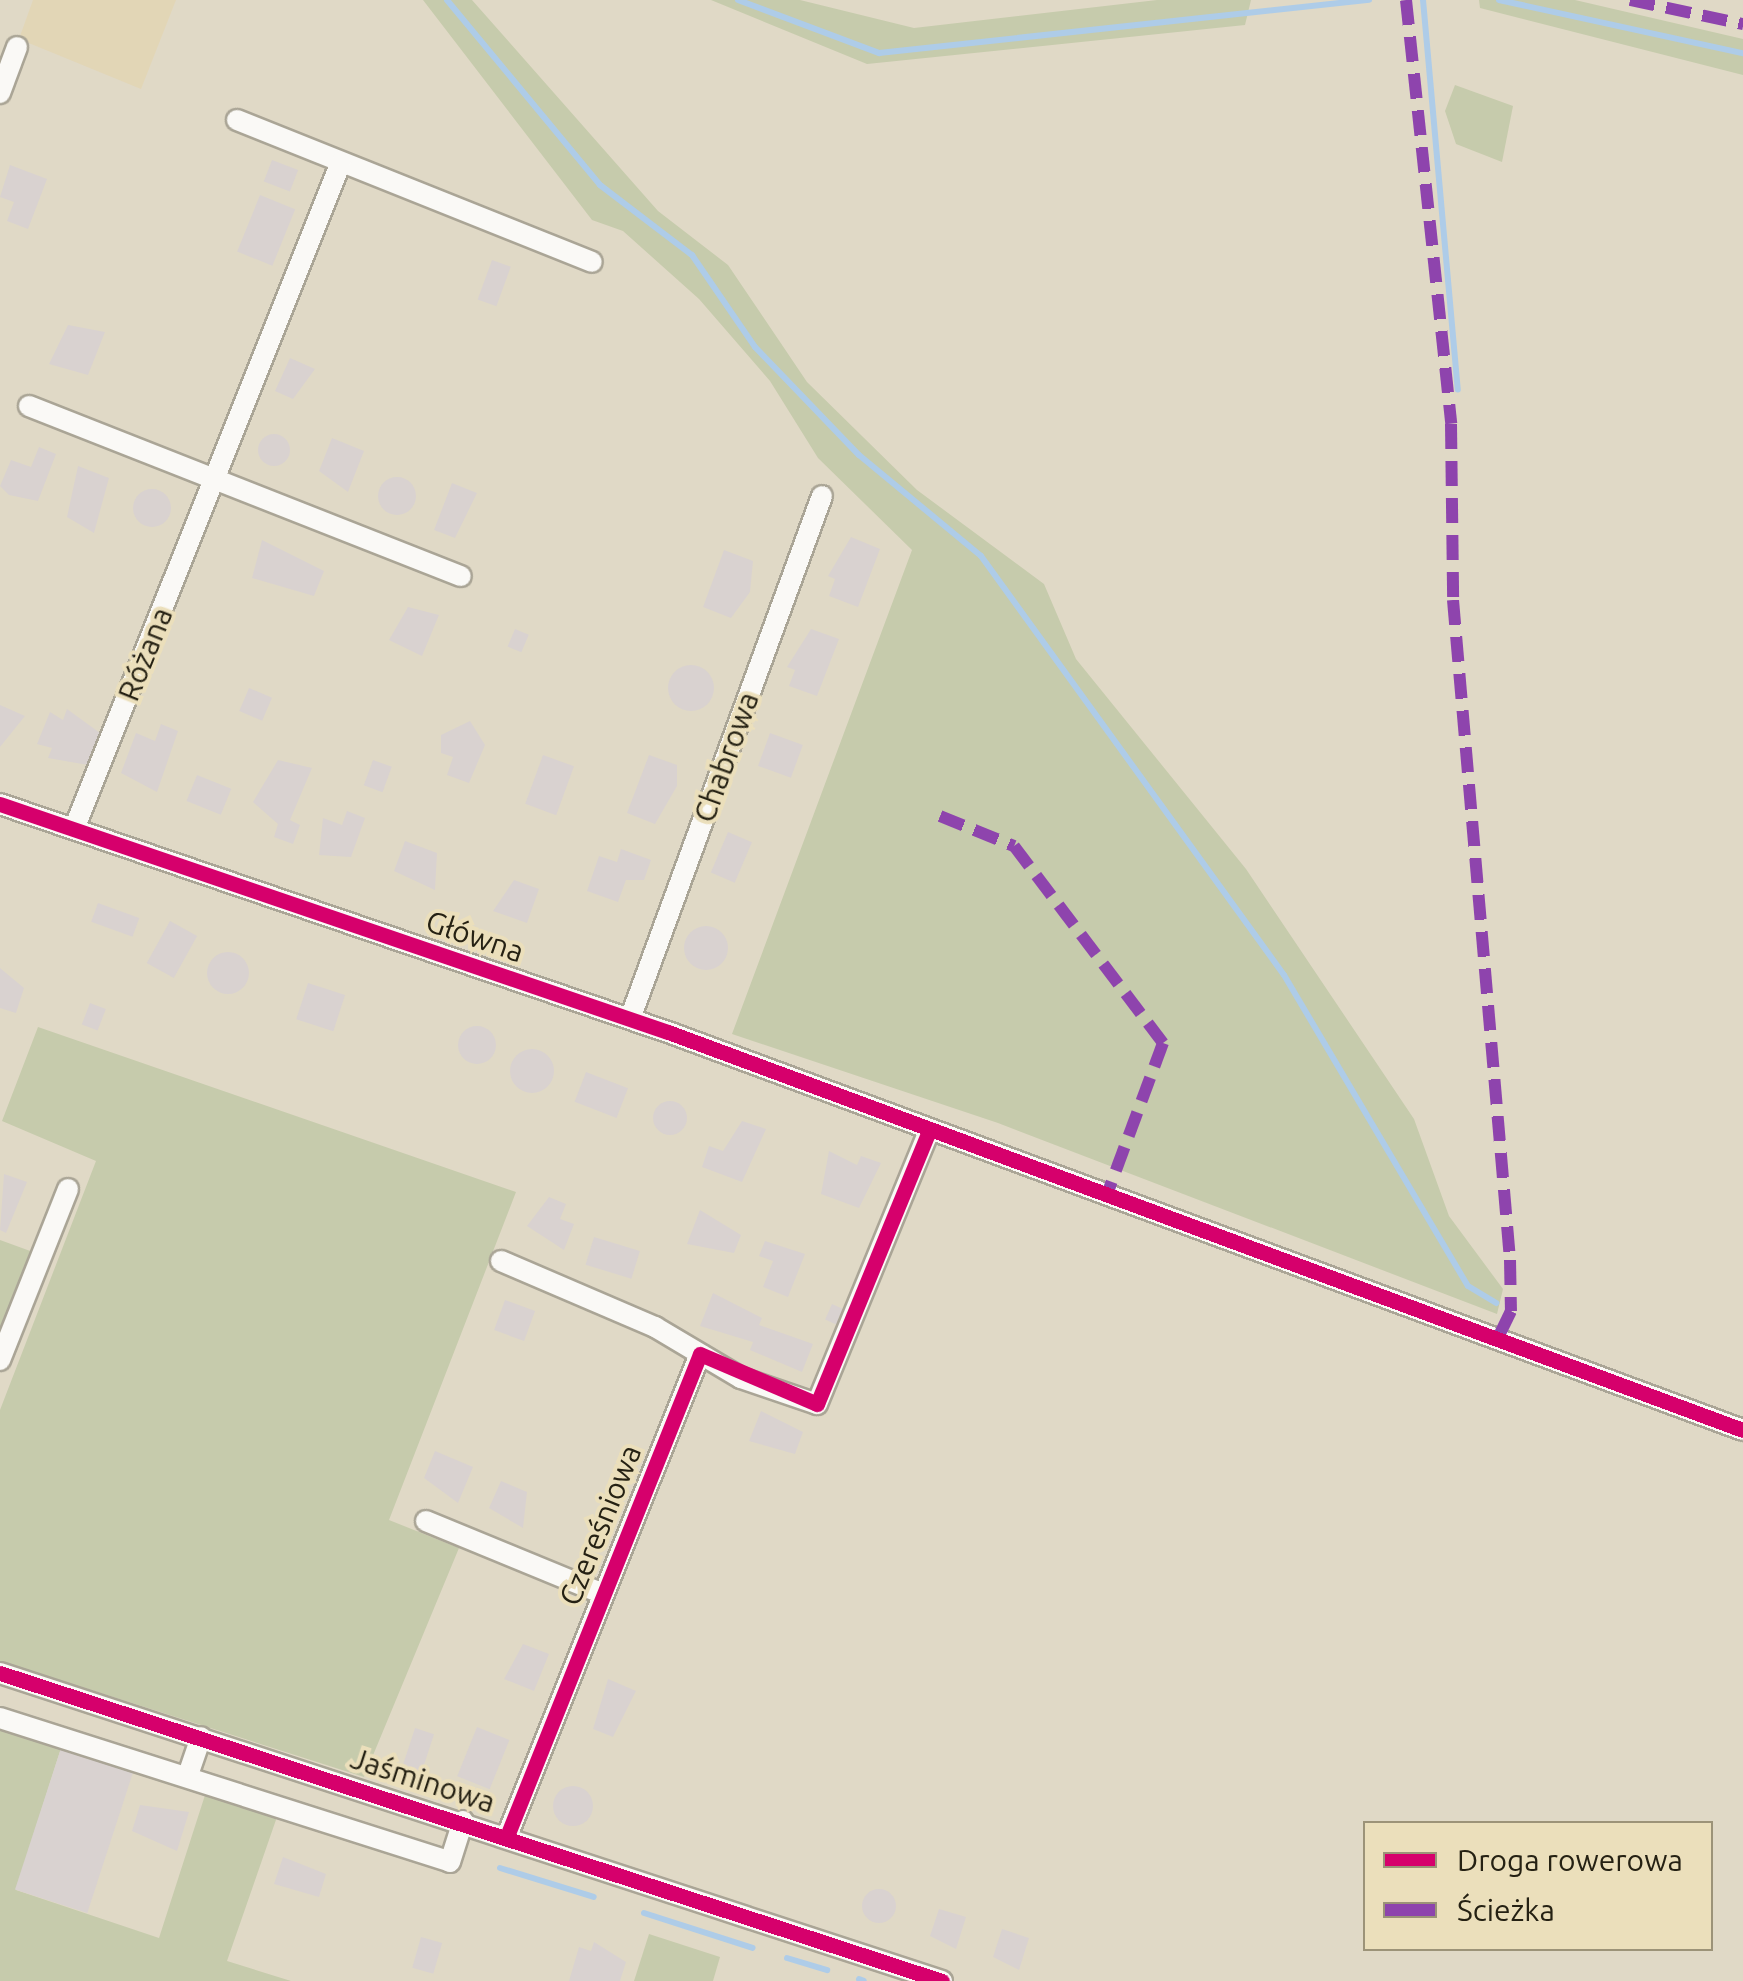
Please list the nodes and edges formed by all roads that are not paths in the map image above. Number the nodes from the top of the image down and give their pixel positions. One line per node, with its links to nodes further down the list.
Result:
1 (17, 46): 2 (street)
2 (0, 93)
3 (237, 120): 4 (street)
4 (341, 162): 5 (street); 7 (street, Różana)
5 (592, 262)
6 (29, 406): 7 (street)
7 (216, 479): 9 (street); 11 (street, Różana)
8 (822, 496): 12 (street, Chabrowa)
9 (460, 576)
10 (0, 804): 11 (street, Główna)
11 (74, 829): 12 (street, Główna)
12 (630, 1019): 13 (street, Główna)
13 (930, 1130): 16 (street); 18 (street, Główna)
14 (68, 1189): 17 (street)
15 (501, 1261): 16 (street)
16 (700, 1354): 20 (street, Czereśniowa)
17 (0, 1360)
18 (1743, 1430)
19 (426, 1521): 20 (street)
20 (602, 1594): 26 (street, Czereśniowa)
21 (0, 1672): 23 (street, Jaśminowa)
22 (0, 1718): 24 (street)
23 (201, 1737): 24 (street); 25 (street, Jaśminowa)
24 (188, 1775): 25 (street)
25 (462, 1821): 26 (street, Jaśminowa)
26 (507, 1836): 27 (street, Jaśminowa)
27 (942, 1981)

